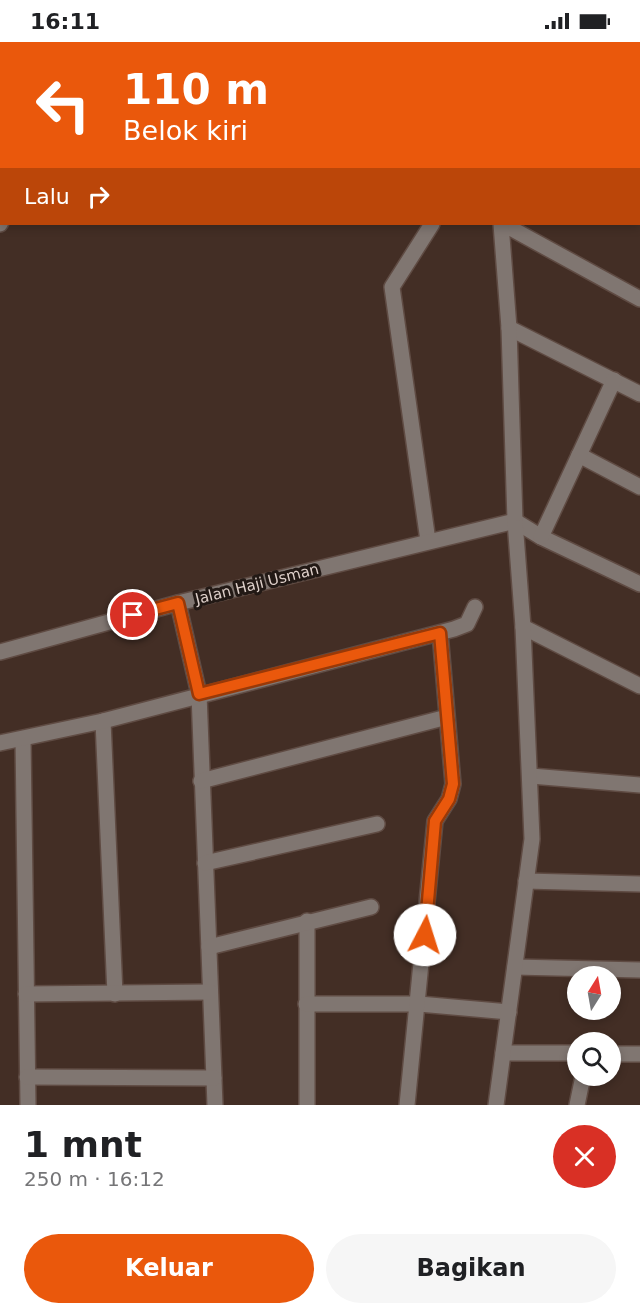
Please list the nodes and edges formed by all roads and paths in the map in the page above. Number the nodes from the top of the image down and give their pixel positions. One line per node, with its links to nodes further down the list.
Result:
1 (431, 225): 12 (street)
2 (502, 225): 5 (street)
3 (504, 225): 4 (street)
4 (640, 299)
5 (509, 328): 6 (street); 10 (street)
6 (614, 381): 7 (street); 8 (street)
7 (640, 394)
8 (579, 455): 9 (street); 11 (street)
9 (640, 487)
10 (515, 520): 11 (street); 12 (street, Jalan Haji Usman); 16 (street)
11 (541, 537): 13 (street)
12 (428, 541): 14 (street, Jalan Haji Usman)
13 (640, 584)
14 (178, 603): 18 (street, Jalan Haji Usman); 20 (street)
15 (475, 607): 17 (street)
16 (523, 627): 19 (street); 25 (street)
17 (440, 633): 20 (street); 21 (street)
18 (0, 652)
19 (640, 686)
20 (199, 694): 22 (street); 26 (street)
21 (447, 717): 26 (street); 41 (street)
22 (103, 721): 23 (street); 39 (street)
23 (23, 738): 24 (street); 38 (street)
24 (0, 743)
25 (531, 776): 27 (street); 30 (street)
26 (201, 781): 29 (street)
27 (640, 785)
28 (377, 824): 29 (street)
29 (205, 864): 34 (street)
30 (526, 880): 31 (street); 35 (street)
31 (640, 884)
32 (371, 908): 33 (street)
33 (307, 921): 34 (street); 40 (street)
34 (209, 947): 37 (street)
35 (515, 967): 36 (street); 42 (street)
36 (640, 970)
37 (210, 992): 39 (street); 48 (street)
38 (26, 994): 39 (street); 47 (street)
39 (115, 994)
40 (306, 1004): 41 (street); 52 (street)
41 (419, 1004): 42 (street); 53 (street)
42 (508, 1012): 43 (street)
43 (503, 1053): 44 (street); 54 (street)
44 (567, 1053)
45 (621, 1054): 46 (street)
46 (640, 1054)
47 (27, 1077): 48 (street); 50 (street)
48 (214, 1078): 51 (street)
49 (581, 1086): 55 (street)
50 (28, 1105)
51 (215, 1105)
52 (307, 1105)
53 (407, 1105)
54 (496, 1105)
55 (576, 1105)

